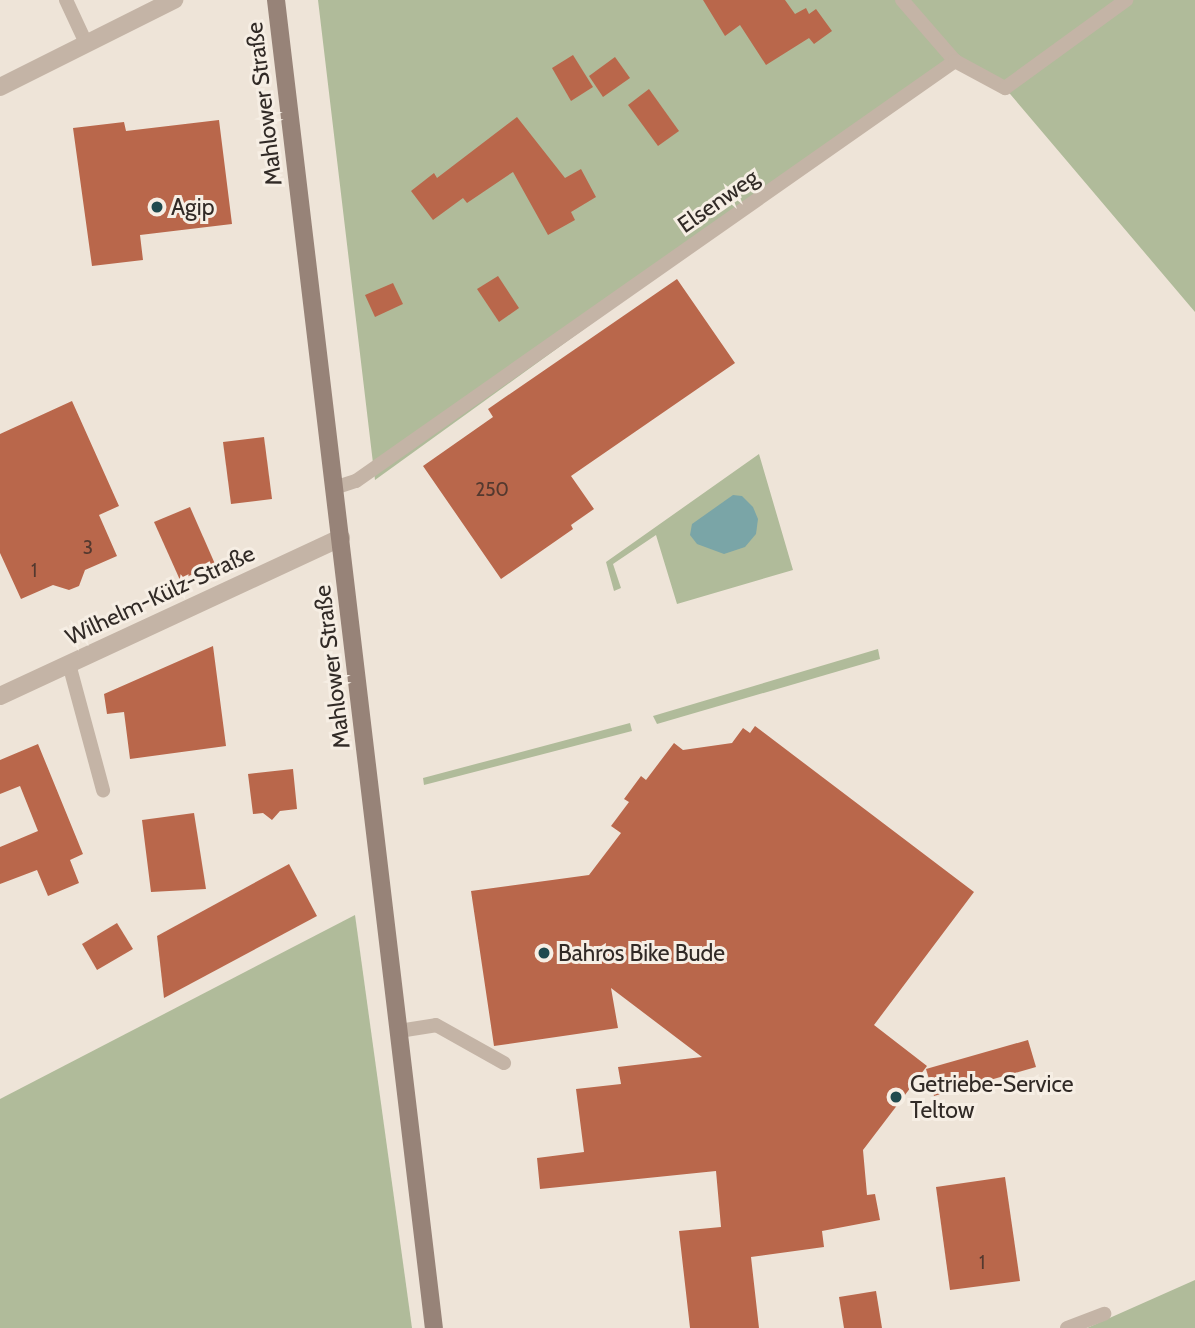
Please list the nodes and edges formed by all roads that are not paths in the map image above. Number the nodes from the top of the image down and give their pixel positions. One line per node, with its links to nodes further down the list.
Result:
1 (66, 0): 6 (lane)
2 (174, 0): 6 (street)
3 (276, 0): 9 (main road, Mahlower Straße)
4 (902, 0): 7 (lane)
5 (1126, 0): 7 (lane)
6 (86, 43): 8 (street)
7 (955, 61): 9 (lane, Elsenweg)
8 (0, 87)
9 (334, 488): 10 (main road, Mahlower Straße)
10 (341, 538): 11 (street, Wilhelm-Külz-Straße); 14 (main road, Mahlower Straße)
11 (69, 664): 12 (street, Wilhelm-Külz-Straße); 13 (lane)
12 (0, 696)
13 (103, 790)
14 (399, 1031): 15 (lane); 17 (main road, Mahlower Straße)
15 (504, 1063)
16 (1104, 1314): 18 (lane)
17 (434, 1328)
18 (1067, 1328)

